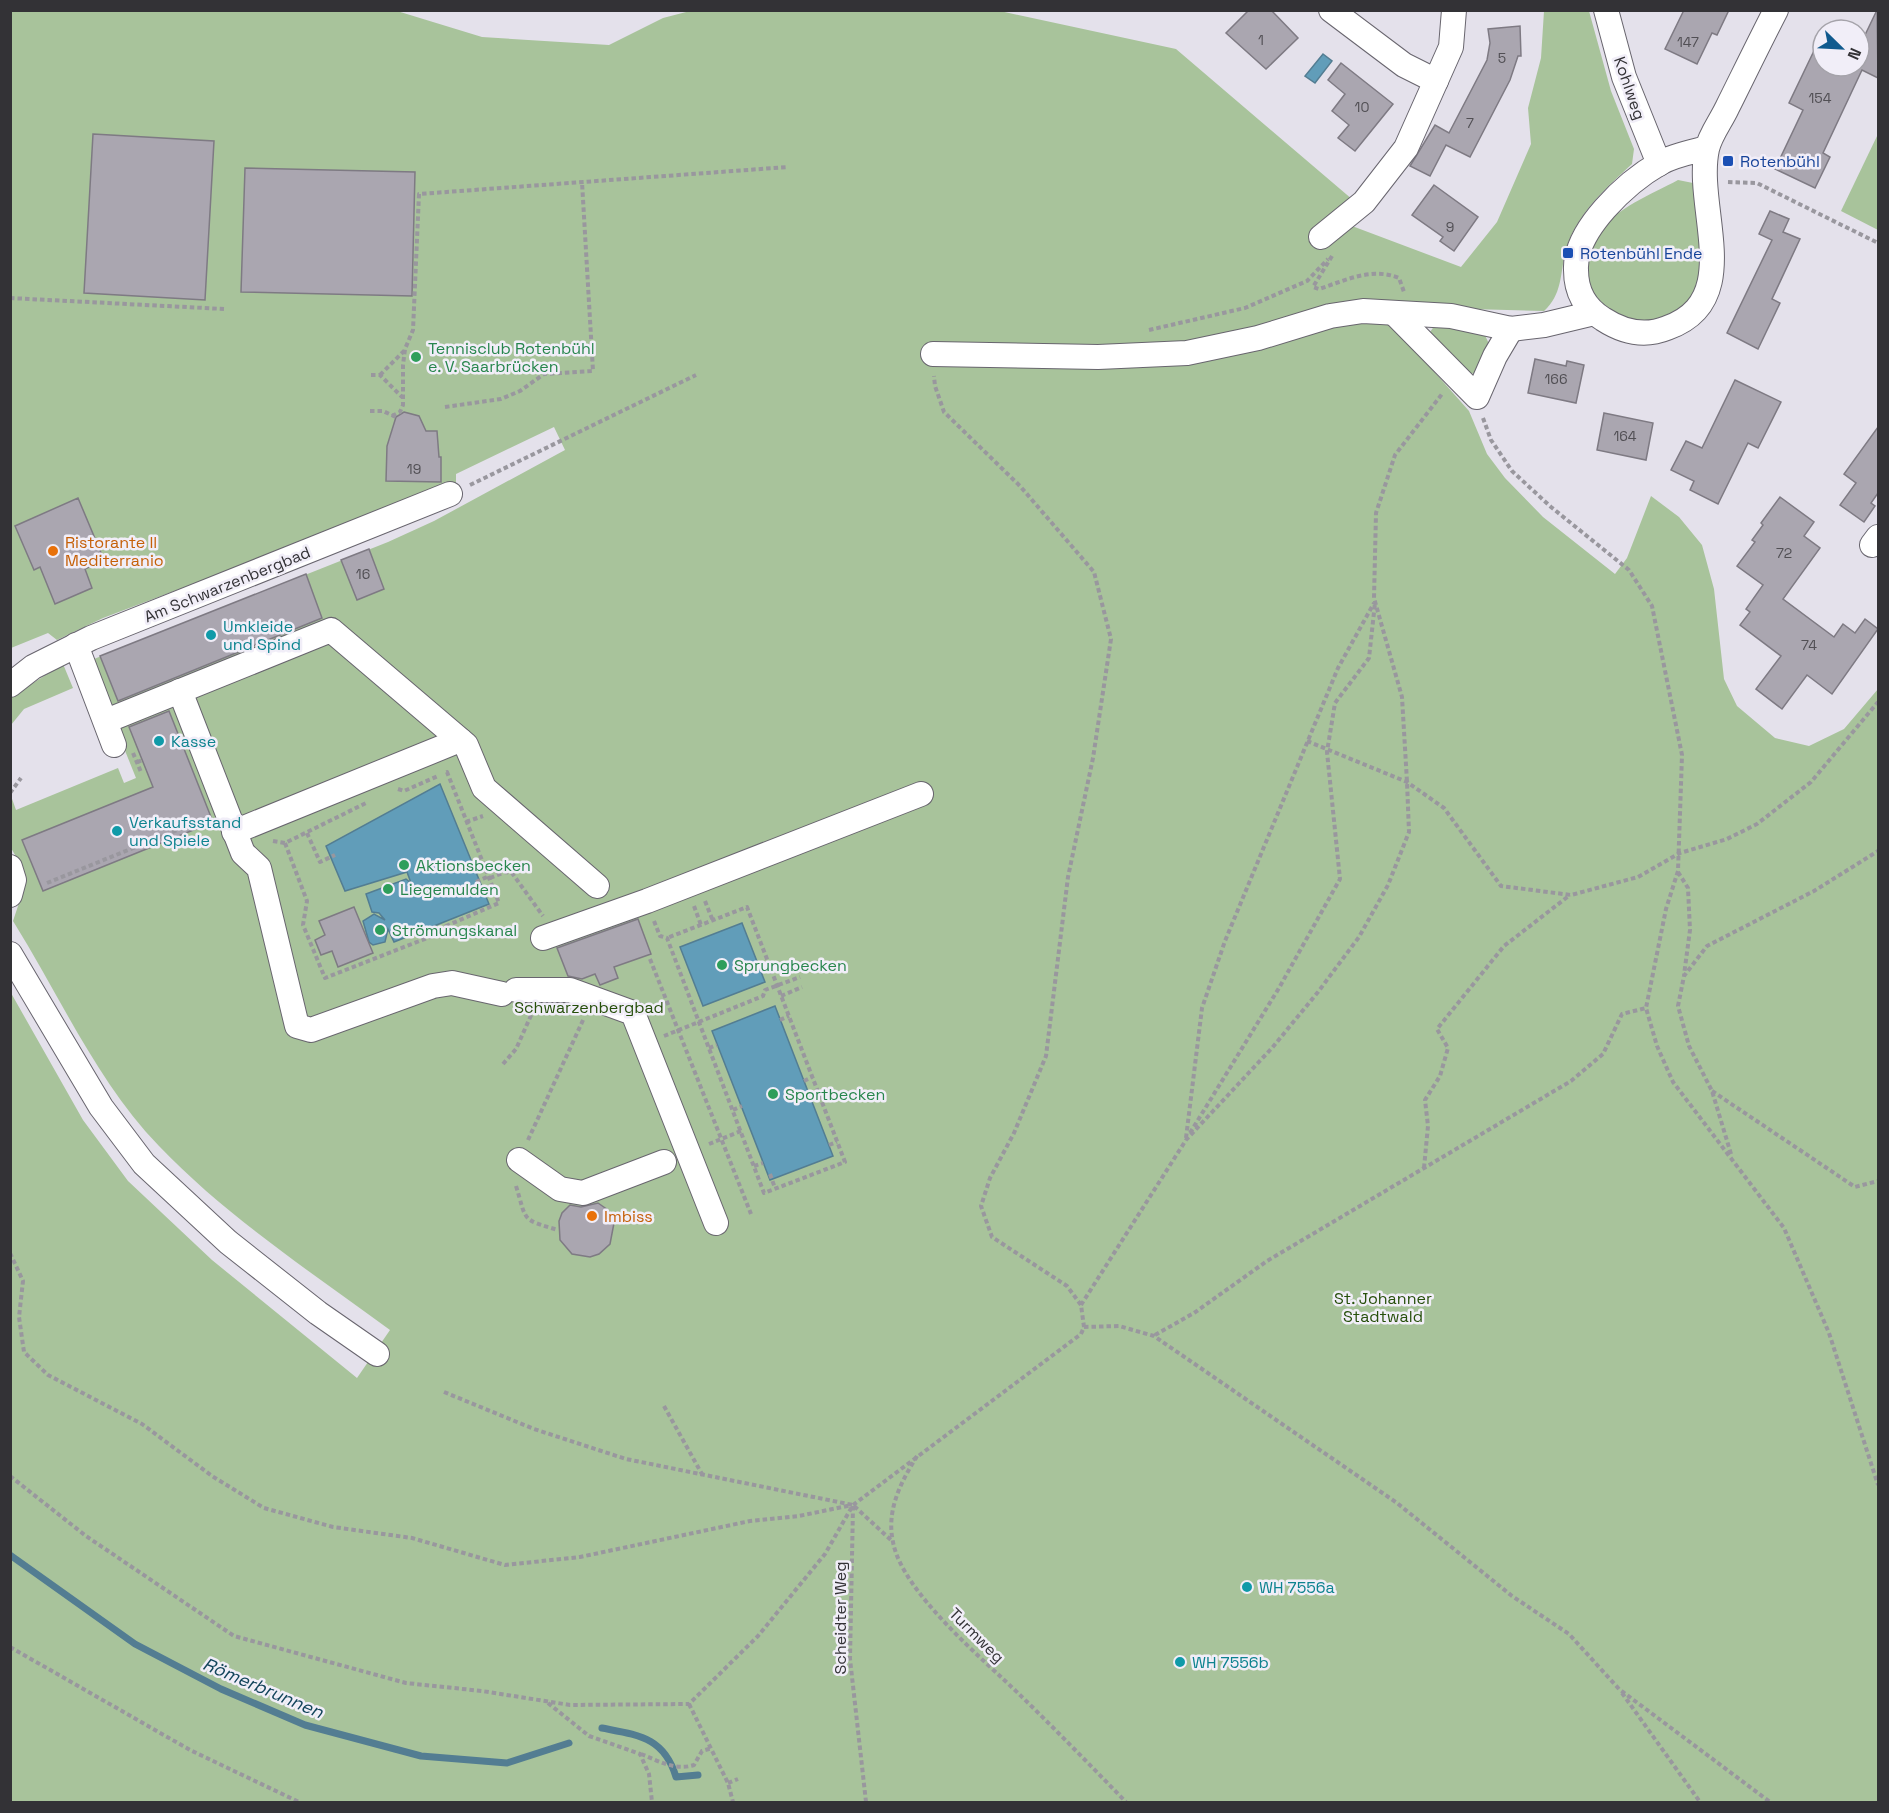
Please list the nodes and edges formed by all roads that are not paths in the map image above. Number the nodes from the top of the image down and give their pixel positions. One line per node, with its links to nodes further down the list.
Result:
1 (1331, 10): 5 (street)
2 (1454, 10): 5 (street)
3 (1606, 10): 7 (street, Kohlweg)
4 (1776, 10): 6 (street)
5 (1436, 81): 8 (street)
6 (1707, 148): 7 (street); 9 (street)
7 (1659, 164): 9 (street)
8 (1321, 237)
9 (1594, 313): 11 (street)
10 (1399, 314): 11 (street); 11 (street); 12 (street)
11 (1511, 329)
12 (933, 354)
13 (450, 494): 14 (street, Am Schwarzenbergbad)
14 (76, 645): 15 (street, Am Schwarzenbergbad); 17 (street)
15 (10, 685)
16 (180, 691): 17 (street); 18 (street); 21 (street)
17 (106, 721): 19 (street)
18 (460, 740): 21 (street); 23 (street)
19 (114, 745)
20 (921, 794): 25 (street)
21 (234, 832): 29 (street)
22 (10, 867): 24 (street)
23 (597, 886)
24 (10, 895)
25 (543, 938)
26 (10, 954): 30 (street)
27 (664, 1162): 28 (street)
28 (516, 1170)
29 (716, 1223)
30 (377, 1354)

